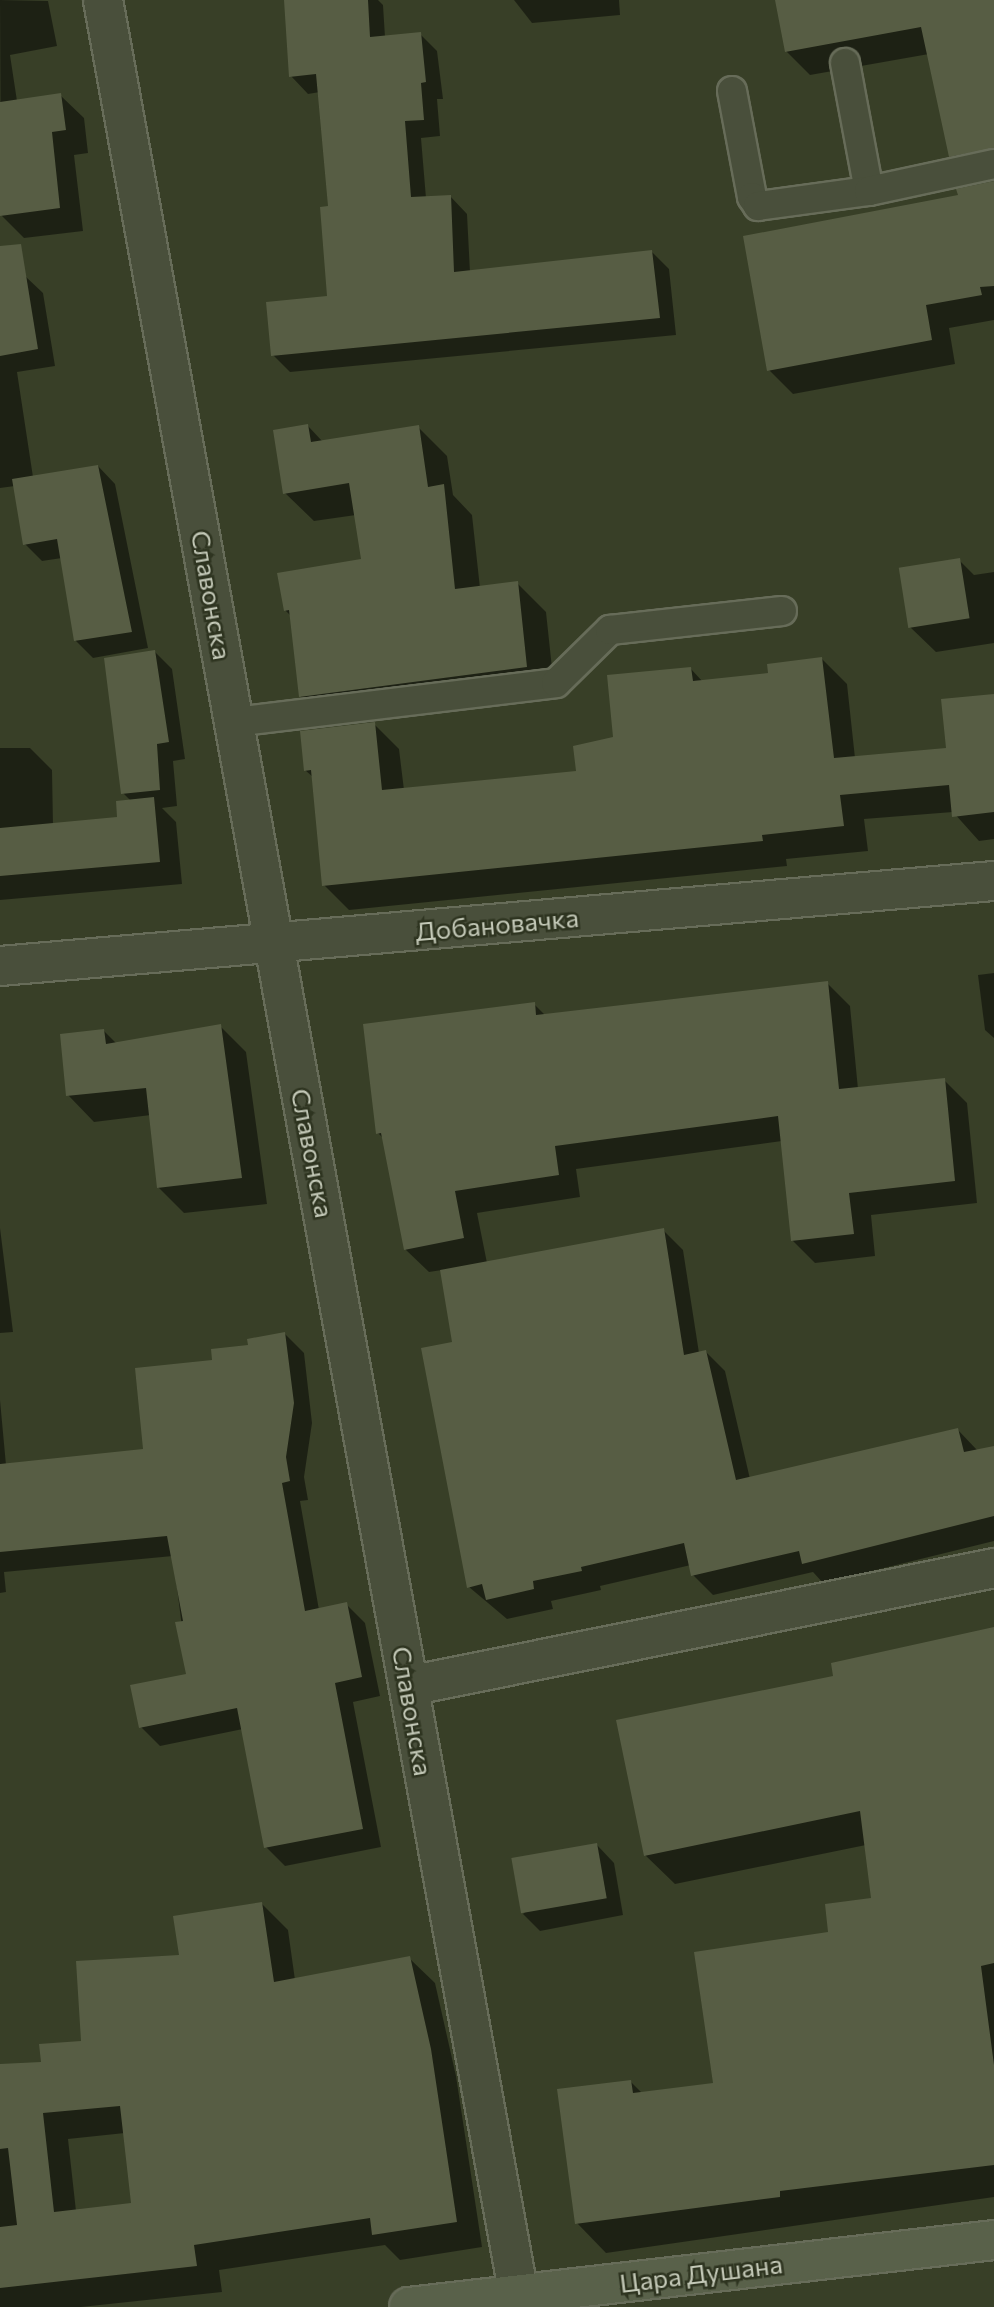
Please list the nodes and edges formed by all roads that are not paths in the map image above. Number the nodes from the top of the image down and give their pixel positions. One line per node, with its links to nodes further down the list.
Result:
1 (103, 0): 7 (street, Славонска)
2 (845, 63): 5 (lane)
3 (732, 90): 5 (lane)
4 (994, 164): 5 (lane)
5 (869, 191)
6 (782, 611): 7 (lane)
7 (235, 722): 9 (street, Славонска)
8 (994, 881): 9 (street, Добановачка)
9 (275, 945): 10 (street, Добановачка); 12 (street, Славонска)
10 (0, 966)
11 (994, 1568): 12 (street)
12 (409, 1686): 14 (street, Славонска)
13 (994, 2240): 14 (main road, Цара Душана)
14 (521, 2302): 15 (main road, Цара Душана)
15 (409, 2307)

